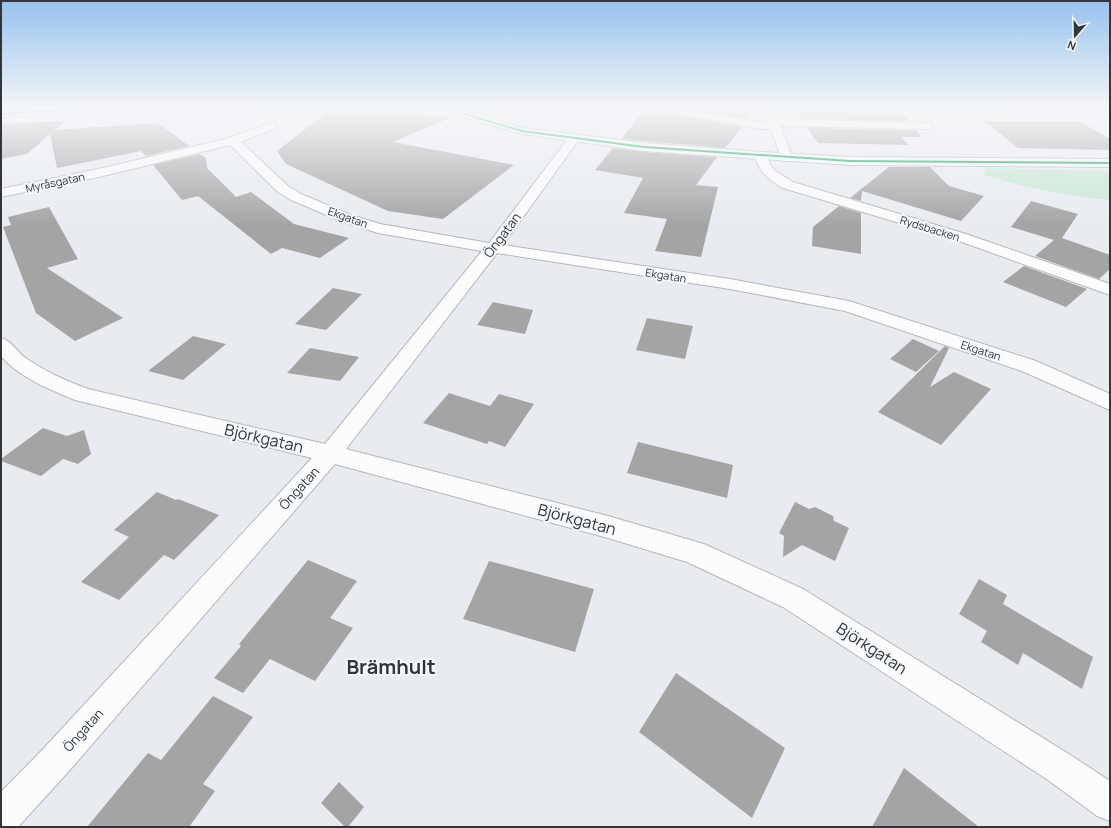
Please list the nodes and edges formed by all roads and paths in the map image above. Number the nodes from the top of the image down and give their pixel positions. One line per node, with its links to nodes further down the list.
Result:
1 (205, 148): 9 (street, Myråsgatan)
2 (240, 148): 10 (street, Ekgatan)
3 (567, 148): 10 (street, Öngatan)
4 (652, 148): 6 (street)
5 (783, 148): 7 (street)
6 (761, 156): 7 (street); 11 (street, Rydsbacken)
7 (787, 158): 8 (street)
8 (1110, 163)
9 (1, 193)
10 (493, 248): 13 (street, Ekgatan); 14 (street, Öngatan)
11 (1110, 290)
12 (1, 344): 14 (street, Björkgatan)
13 (1110, 404)
14 (330, 454): 15 (street, Björkgatan); 16 (street, Öngatan)
15 (1110, 803)
16 (1, 818)

